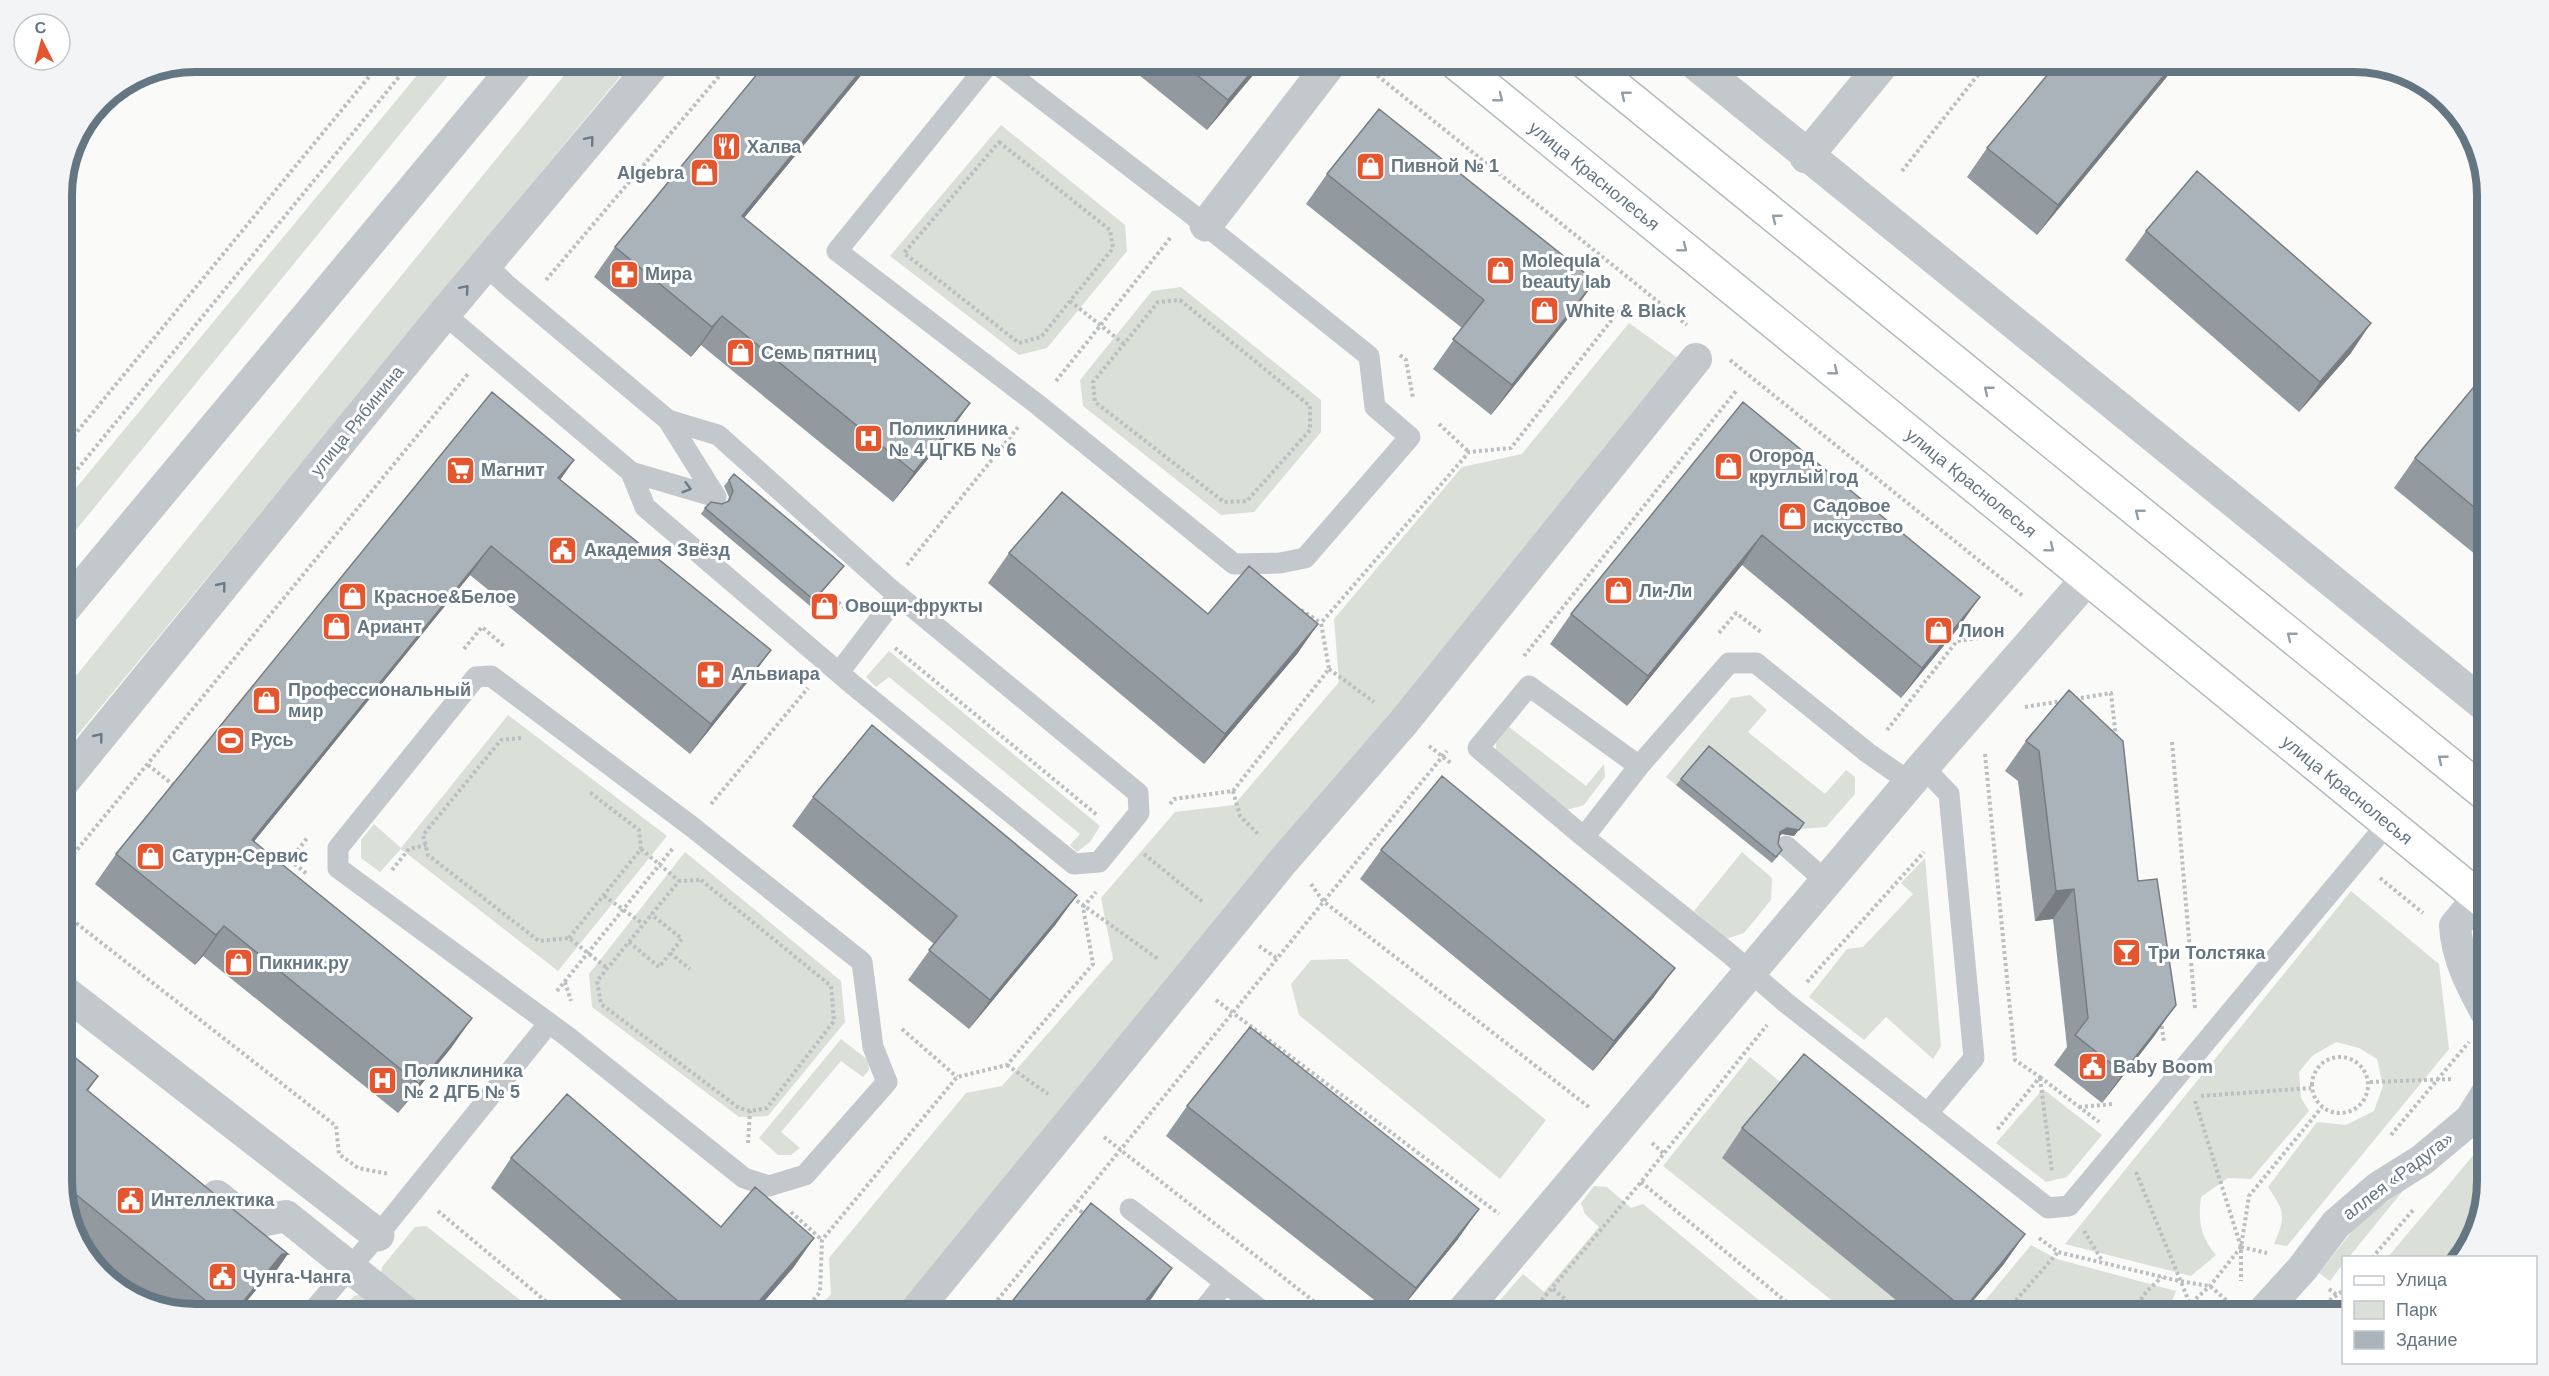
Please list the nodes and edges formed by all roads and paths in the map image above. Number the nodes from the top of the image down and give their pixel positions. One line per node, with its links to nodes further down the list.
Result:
1 (374, 72): 28 (path)
2 (404, 72): 30 (path)
3 (512, 72): 34 (street)
4 (648, 72): 17 (street, улица Рябинина, one-way to 4)
5 (724, 72): 19 (path)
6 (984, 72): 26 (lane)
7 (1005, 72): 16 (lane)
8 (1324, 72): 16 (street)
9 (1466, 72): 31 (main road, улица Краснолесья, one-way to 31)
10 (1596, 72): 51 (main road, one-way to 10)
11 (1704, 72): 14 (street)
12 (1877, 72): 14 (street)
13 (1981, 72): 15 (path)
14 (1806, 157): 38 (street)
15 (1902, 171)
16 (1206, 225): 26 (lane)
17 (486, 265): 19 (lane); 21 (street, улица Рябинина, one-way to 17)
18 (1070, 301): 18 (path); 22 (path)
19 (528, 303): 27 (lane)
20 (1625, 303): 52 (path)
21 (444, 314): 23 (lane); 47 (street, улица Рябинина, one-way to 21)
22 (1124, 344): 22 (path)
23 (488, 350): 29 (lane); 45 (path)
24 (1696, 358): 70 (street)
25 (1736, 391): 36 (path)
26 (1037, 404): 32 (path)
27 (668, 420): 29 (lane, one-way to 27); 32 (lane)
28 (72, 438)
29 (631, 472): 37 (lane)
30 (72, 476)
31 (2088, 578): 48 (street); 53 (main road, улица Краснолесья)
32 (893, 591): 35 (lane); 54 (lane)
33 (834, 598): 35 (path)
34 (72, 599)
35 (871, 630): 37 (lane); 54 (path)
36 (1523, 657)
37 (840, 671): 54 (lane)
38 (2477, 699)
39 (2021, 708): 40 (path)
40 (2116, 739)
41 (2172, 742): 82 (path)
42 (529, 744): 71 (path)
43 (1450, 748): 65 (path)
44 (1985, 754): 97 (path)
45 (148, 765): 49 (path); 58 (path)
46 (1640, 766): 48 (lane); 55 (lane); 55 (lane)
47 (72, 771)
48 (1917, 775): 61 (street); 91 (lane)
49 (175, 786)
50 (584, 787): 57 (path)
51 (2477, 787)
52 (1168, 807)
53 (2388, 823): 59 (lane); 63 (main road, улица Краснолесья)
54 (1122, 836): 70 (path)
55 (1584, 837): 78 (lane)
56 (1786, 846): 61 (lane)
57 (642, 849): 60 (path); 64 (path)
58 (72, 856)
59 (2358, 860): 73 (path); 86 (lane)
60 (679, 881): 67 (path); 76 (path)
61 (1827, 882): 78 (street)
62 (1098, 890): 85 (path)
63 (2477, 890)
64 (604, 896): 69 (path); 71 (path)
65 (1323, 901): 75 (path); 93 (path)
66 (2477, 904): 73 (street)
67 (651, 914): 69 (path); 74 (path)
68 (72, 920): 100 (path)
69 (643, 924): 72 (path)
70 (1231, 925): 75 (path); 92 (street)
71 (569, 938): 76 (path)
72 (629, 942): 74 (path); 76 (path)
73 (2456, 942): 79 (street)
74 (670, 953): 77 (path)
75 (1278, 959): 83 (path)
76 (608, 968)
77 (690, 969)
78 (1749, 971): 91 (lane); 93 (street)
79 (2477, 995)
80 (72, 998): 105 (street)
81 (2160, 1012): 86 (path)
82 (2195, 1012)
83 (1233, 1013): 95 (path); 103 (path)
84 (549, 1023): 84 (lane); 100 (lane)
85 (1007, 1065): 92 (path); 118 (path)
86 (2176, 1077): 94 (lane); 106 (path)
87 (2437, 1080): 88 (path)
88 (2370, 1082): 89 (path); 89 (path)
89 (2322, 1107): 106 (path)
90 (2477, 1109): 131 (street, аллея «Радуга»)
91 (1926, 1114): 97 (lane)
92 (1077, 1115): 95 (path); 119 (street)
93 (1624, 1119): 96 (path); 124 (street)
94 (2116, 1148): 97 (lane); 130 (path)
95 (1119, 1151): 101 (path); 123 (path)
96 (1663, 1152)
97 (1977, 1154)
98 (197, 1180): 108 (street)
99 (1641, 1182): 126 (path)
100 (413, 1189): 105 (lane); 117 (path)
101 (1075, 1207): 104 (path); 120 (path)
102 (1130, 1209): 110 (lane)
103 (1500, 1215)
104 (1093, 1221)
105 (378, 1235): 108 (lane)
106 (2241, 1247): 112 (path); 130 (path)
107 (2058, 1252): 128 (path)
108 (350, 1269): 115 (lane); 116 (street)
109 (2162, 1277): 129 (path)
110 (1225, 1283): 121 (lane); 122 (lane)
111 (1553, 1289): 125 (path)
112 (2241, 1290)
113 (2342, 1291): 132 (path)
114 (1896, 1300): 127 (path)
115 (319, 1304)
116 (395, 1304)
117 (549, 1304)
118 (810, 1304)
119 (921, 1304)
120 (995, 1304)
121 (1208, 1304)
122 (1253, 1304)
123 (1317, 1304)
124 (1469, 1304)
125 (1570, 1304)
126 (1788, 1304)
127 (1892, 1304)
128 (2013, 1304)
129 (2137, 1304)
130 (2190, 1304)
131 (2270, 1304)
132 (2325, 1304)

